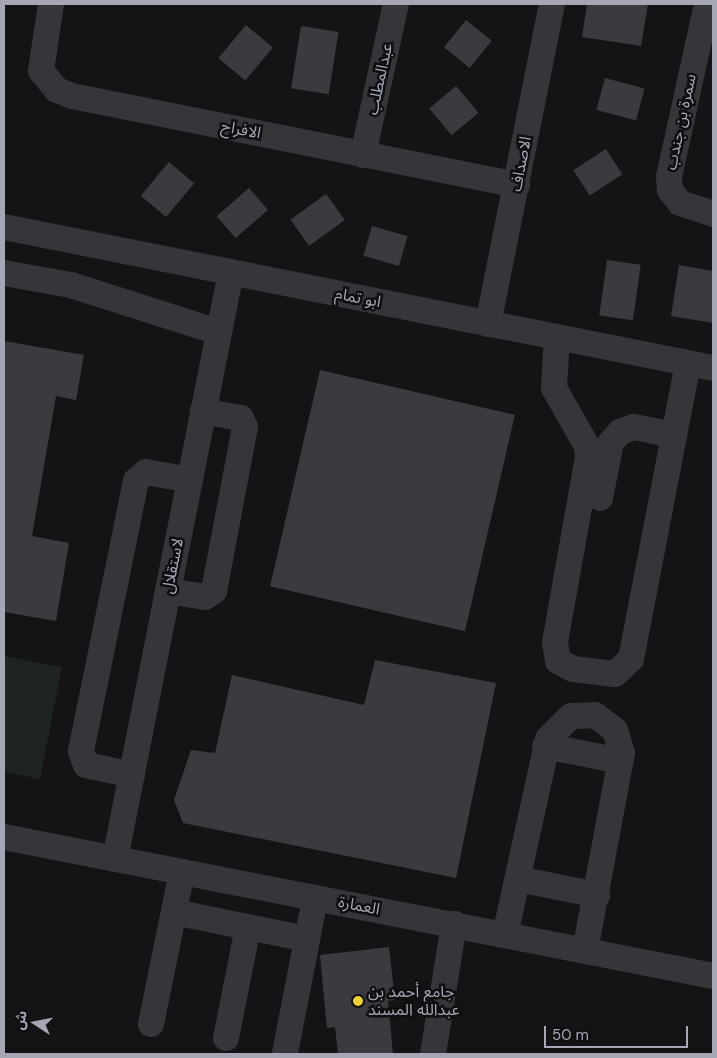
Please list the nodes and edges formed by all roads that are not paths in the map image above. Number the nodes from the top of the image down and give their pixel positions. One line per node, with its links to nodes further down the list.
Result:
1 (51, 4): 5 (street, الافراح)
2 (396, 4): 5 (street, عبدالمطلب)
3 (552, 4): 6 (street, الاصداف)
4 (707, 4): 7 (street, سمرة بن جندب)
5 (364, 154): 6 (street, الافراح)
6 (517, 185): 11 (street, الاصداف)
7 (713, 214)
8 (4, 228): 9 (street, ابو تمام)
9 (230, 272): 11 (street, ابو تمام); 12 (street, لاستقلال)
10 (4, 273): 12 (street)
11 (488, 324): 13 (street, ابو تمام)
12 (218, 332): 16 (street, لاستقلال)
13 (557, 337): 14 (street, ابو تمام); 18 (street)
14 (688, 364): 15 (street, ابو تمام); 17 (street)
15 (713, 368)
16 (203, 410): 19 (street, لاستقلال); 20 (street)
17 (674, 435): 18 (street); 18 (street)
18 (598, 448)
19 (190, 480): 20 (street, لاستقلال); 23 (street)
20 (168, 591): 23 (street, لاستقلال)
21 (545, 746): 22 (street); 22 (street); 27 (street)
22 (621, 761): 28 (street)
23 (132, 775): 25 (street, لاستقلال)
24 (4, 837): 25 (street, العمارة)
25 (115, 859): 26 (street, العمارة)
26 (182, 872): 29 (street, العمارة); 30 (street)
27 (518, 879): 28 (street); 33 (street)
28 (598, 895): 35 (street)
29 (315, 898): 31 (street, العمارة); 34 (street)
30 (174, 912): 32 (street); 37 (street)
31 (454, 924): 33 (street, العمارة); 40 (street)
32 (248, 927): 34 (street); 38 (street)
33 (505, 935): 35 (street, العمارة)
34 (307, 939): 39 (street)
35 (586, 951): 36 (street, العمارة)
36 (713, 976)
37 (151, 1024)
38 (226, 1038)
39 (284, 1053)
40 (433, 1054)

